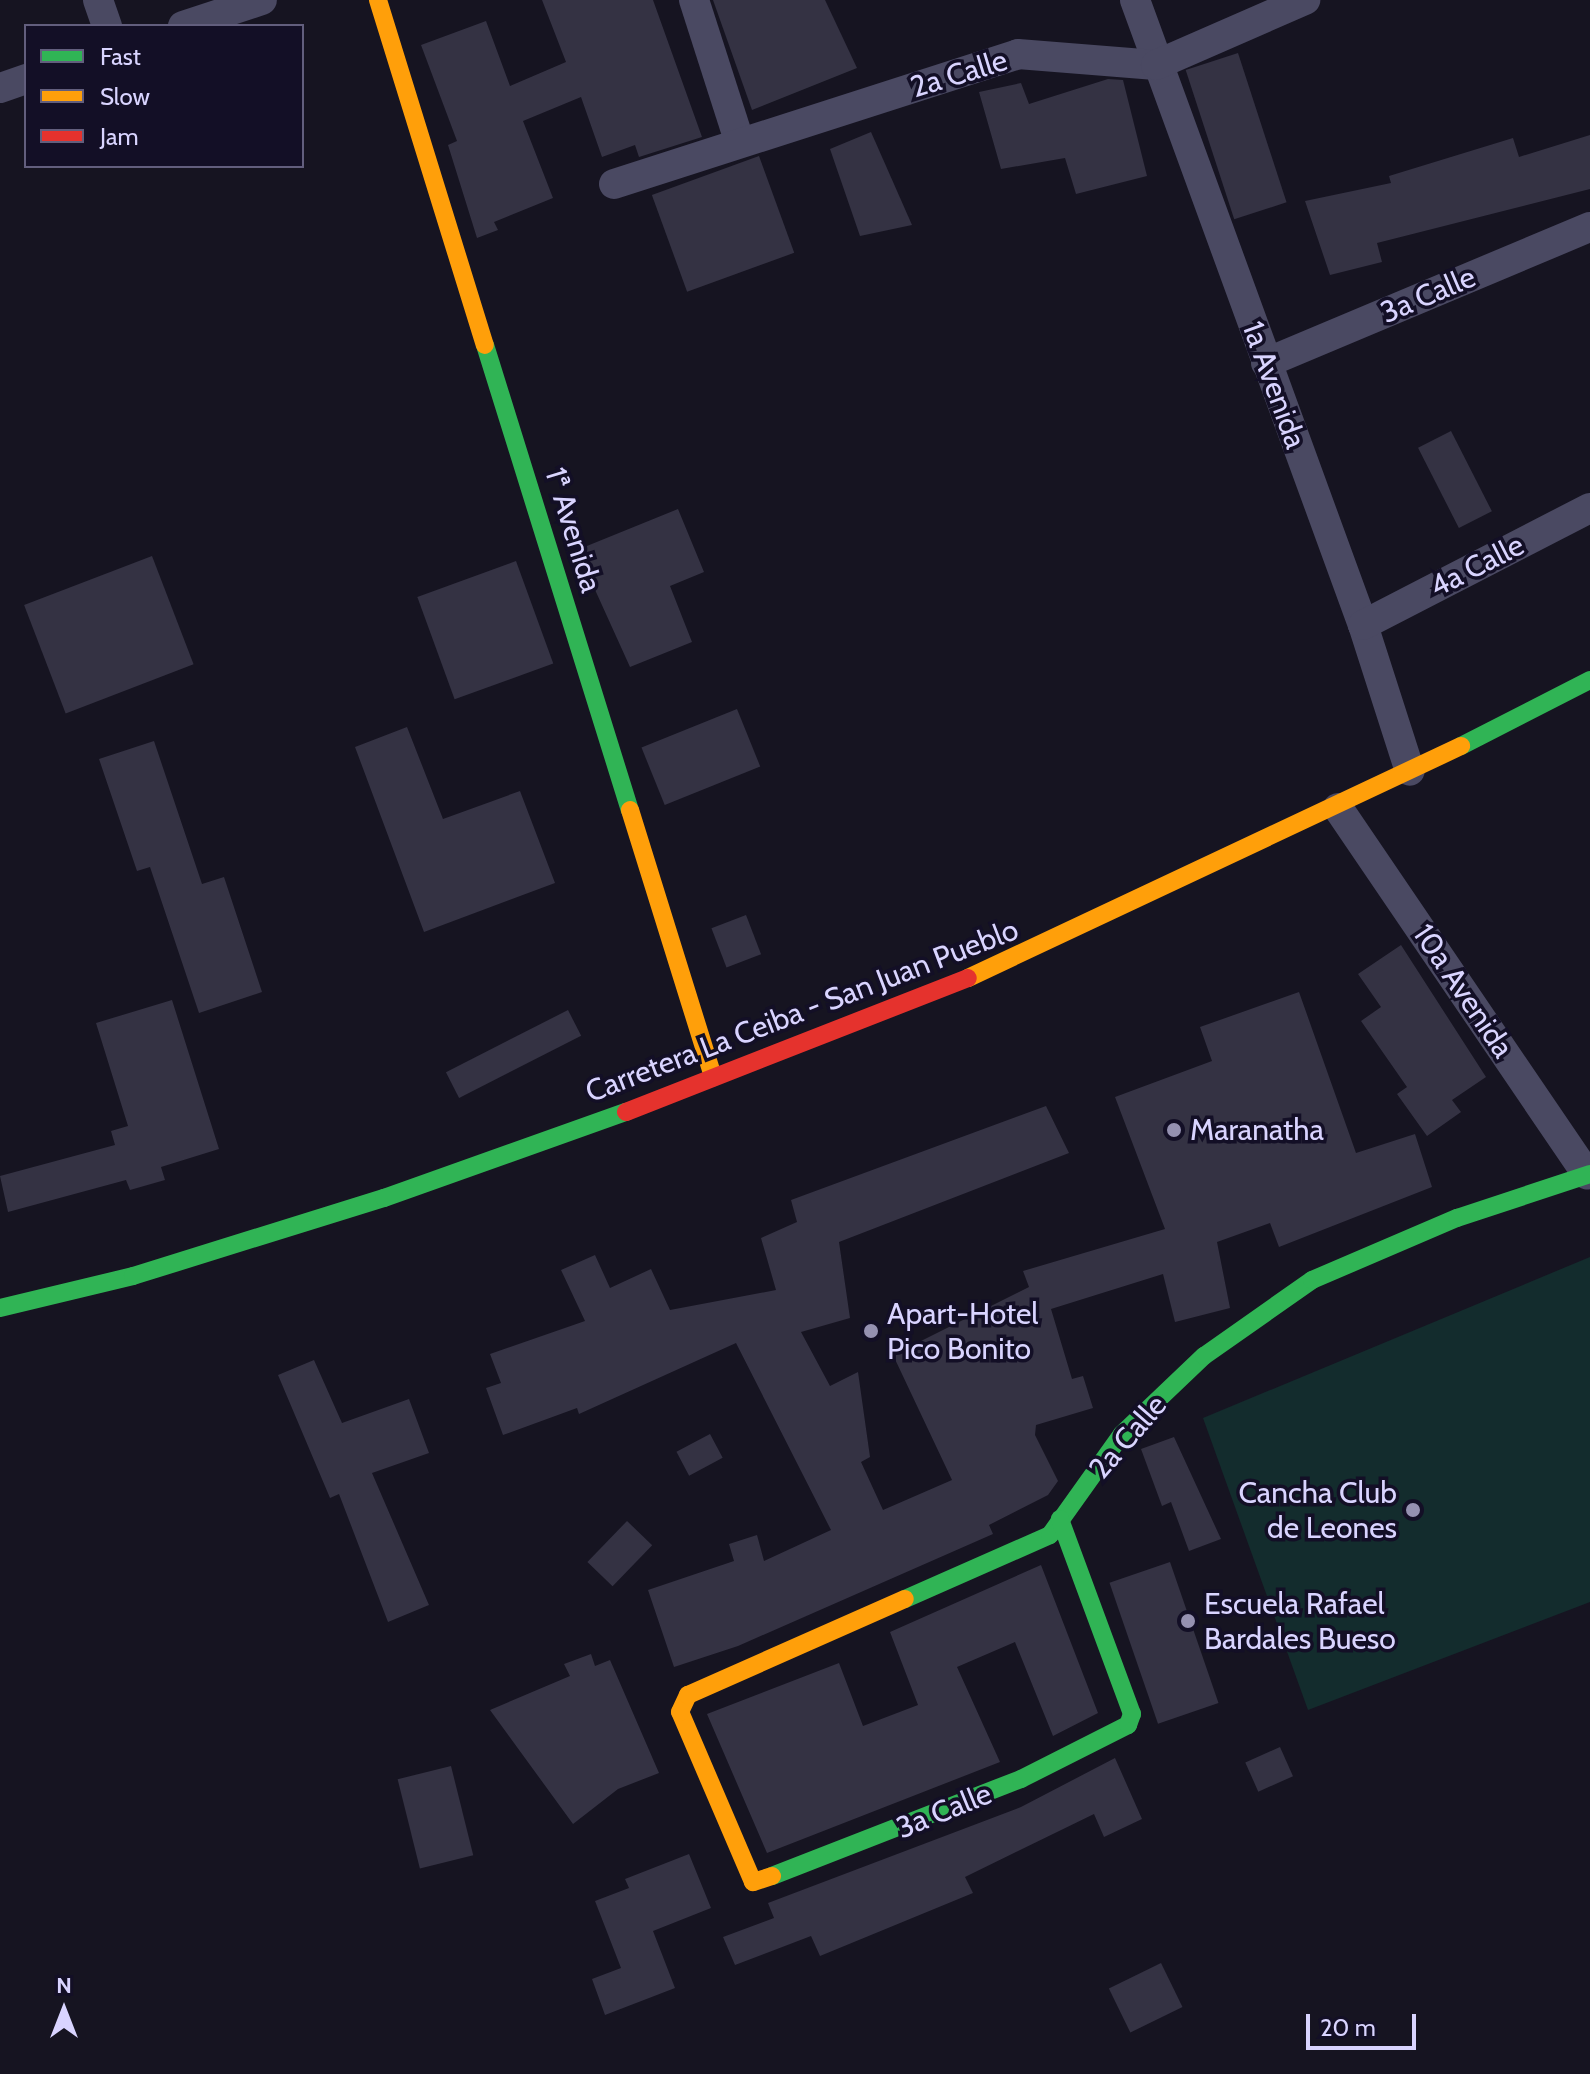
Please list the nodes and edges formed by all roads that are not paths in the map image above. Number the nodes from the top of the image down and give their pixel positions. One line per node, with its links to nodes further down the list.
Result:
1 (98, 0): 7 (street)
2 (262, 0): 8 (street)
3 (378, 0): 21 (street, 1ª Avenida)
4 (694, 0): 12 (street)
5 (1135, 0): 9 (street, 1a Avenida)
6 (1305, 0): 9 (street, 2a Calle)
7 (106, 24)
8 (189, 24)
9 (1156, 65): 12 (street, 2a Calle); 15 (street, 1a Avenida)
10 (24, 80): 11 (street)
11 (0, 88)
12 (740, 143): 13 (street, 2a Calle)
13 (614, 184)
14 (1590, 227): 15 (street, 3a Calle)
15 (1266, 363): 17 (street, 1a Avenida)
16 (1590, 508): 17 (street, 4a Calle)
17 (1363, 625): 19 (street, 1a Avenida)
18 (1590, 680): 19 (street, Carretera La Ceiba - San Juan Pueblo)
19 (1410, 771): 20 (street, Carretera La Ceiba - San Juan Pueblo)
20 (1338, 808): 21 (street, Carretera La Ceiba - San Juan Pueblo); 22 (street, 10a Avenida)
21 (713, 1077): 23 (street, Carretera La Ceiba - San Juan Pueblo)
22 (1588, 1174): 24 (street, 2a Calle)
23 (0, 1308)
24 (1060, 1519): 25 (street, 3a Calle); 25 (street, 2a Calle)
25 (764, 1881)

